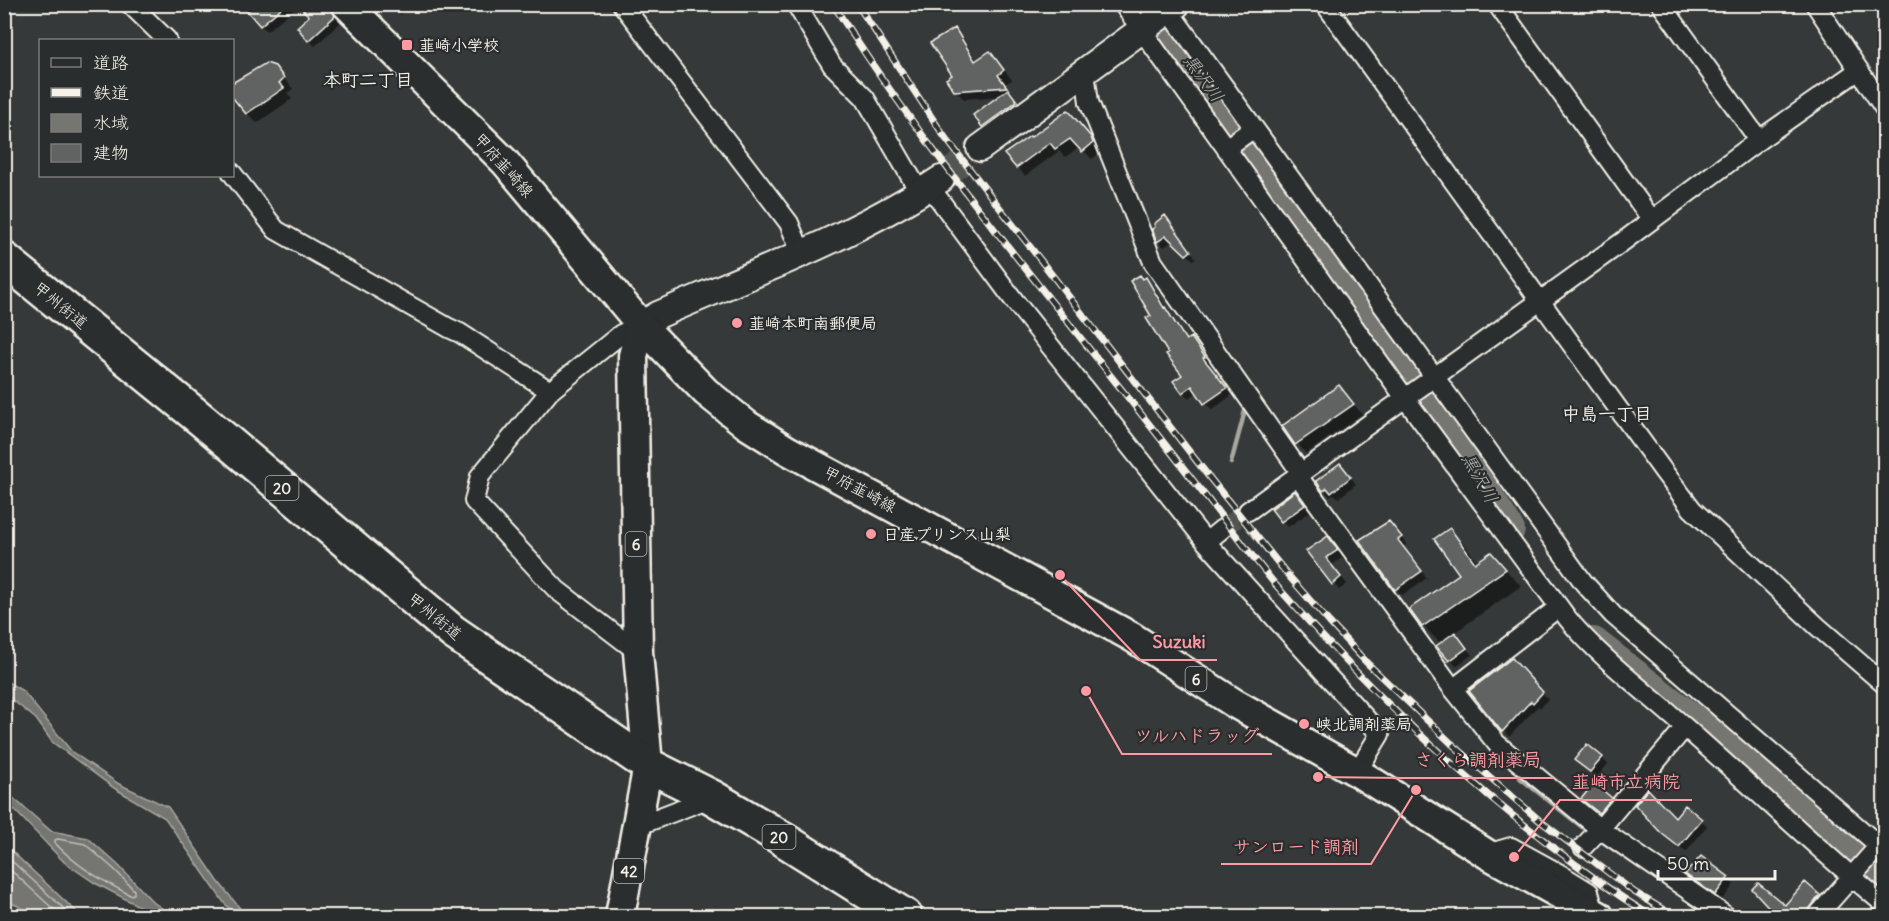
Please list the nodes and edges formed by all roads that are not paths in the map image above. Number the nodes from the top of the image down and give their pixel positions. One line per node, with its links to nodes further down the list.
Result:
1 (129, 4): 12 (street)
2 (346, 4): 26 (main road, 甲府韮崎線 / 6)
3 (622, 4): 23 (street)
4 (796, 4): 21 (street)
5 (1123, 4): 11 (street)
6 (1325, 4): 25 (street)
7 (1497, 4): 22 (street)
8 (1661, 4): 17 (street)
9 (1815, 4): 13 (street)
10 (1170, 7): 11 (street); 16 (street)
11 (1142, 30): 14 (street); 19 (street)
12 (166, 39)
13 (1859, 70): 15 (street); 17 (street)
14 (1085, 72): 18 (street); 30 (street)
15 (1884, 108)
16 (1254, 128): 19 (street); 27 (street)
17 (1759, 140): 22 (street)
18 (980, 148)
19 (1226, 148): 29 (street)
20 (234, 176): 28 (street)
21 (930, 186): 23 (street); 33 (street)
22 (1652, 220): 25 (street)
23 (801, 252): 26 (street)
24 (4, 259): 39 (highway, 甲州街道 / 20)
25 (1541, 300): 27 (street); 36 (street)
26 (641, 325): 28 (street); 35 (main road, 6); 40 (main road, 甲府韮崎線 / 6)
27 (1435, 377): 29 (street); 44 (street)
28 (550, 391): 35 (street)
29 (1406, 398): 30 (street); 34 (street)
30 (1299, 474): 31 (street); 37 (street)
31 (1248, 512)
32 (1222, 529): 33 (street)
33 (1206, 542): 40 (street)
34 (1559, 607): 37 (street); 38 (street)
35 (638, 652): 39 (main road, 6)
36 (1884, 684)
37 (1453, 689): 43 (street)
38 (1685, 727): 43 (street); 47 (street)
39 (648, 765): 41 (highway, 甲州街道 / 20); 42 (main road, 42)
40 (1357, 772): 46 (main road, 甲府韮崎線 / 6)
41 (712, 797): 42 (street); 51 (highway, 甲州街道 / 20)
42 (638, 826): 50 (main road, 42)
43 (1600, 830): 45 (street); 52 (street)
44 (1883, 845): 47 (street)
45 (1583, 847)
46 (1487, 854): 49 (main road, 甲府韮崎線 / 6); 49 (street)
47 (1852, 878): 48 (street); 53 (street)
48 (1884, 904)
49 (1597, 915)
50 (620, 916)
51 (905, 916)
52 (1726, 916)
53 (1817, 916)

